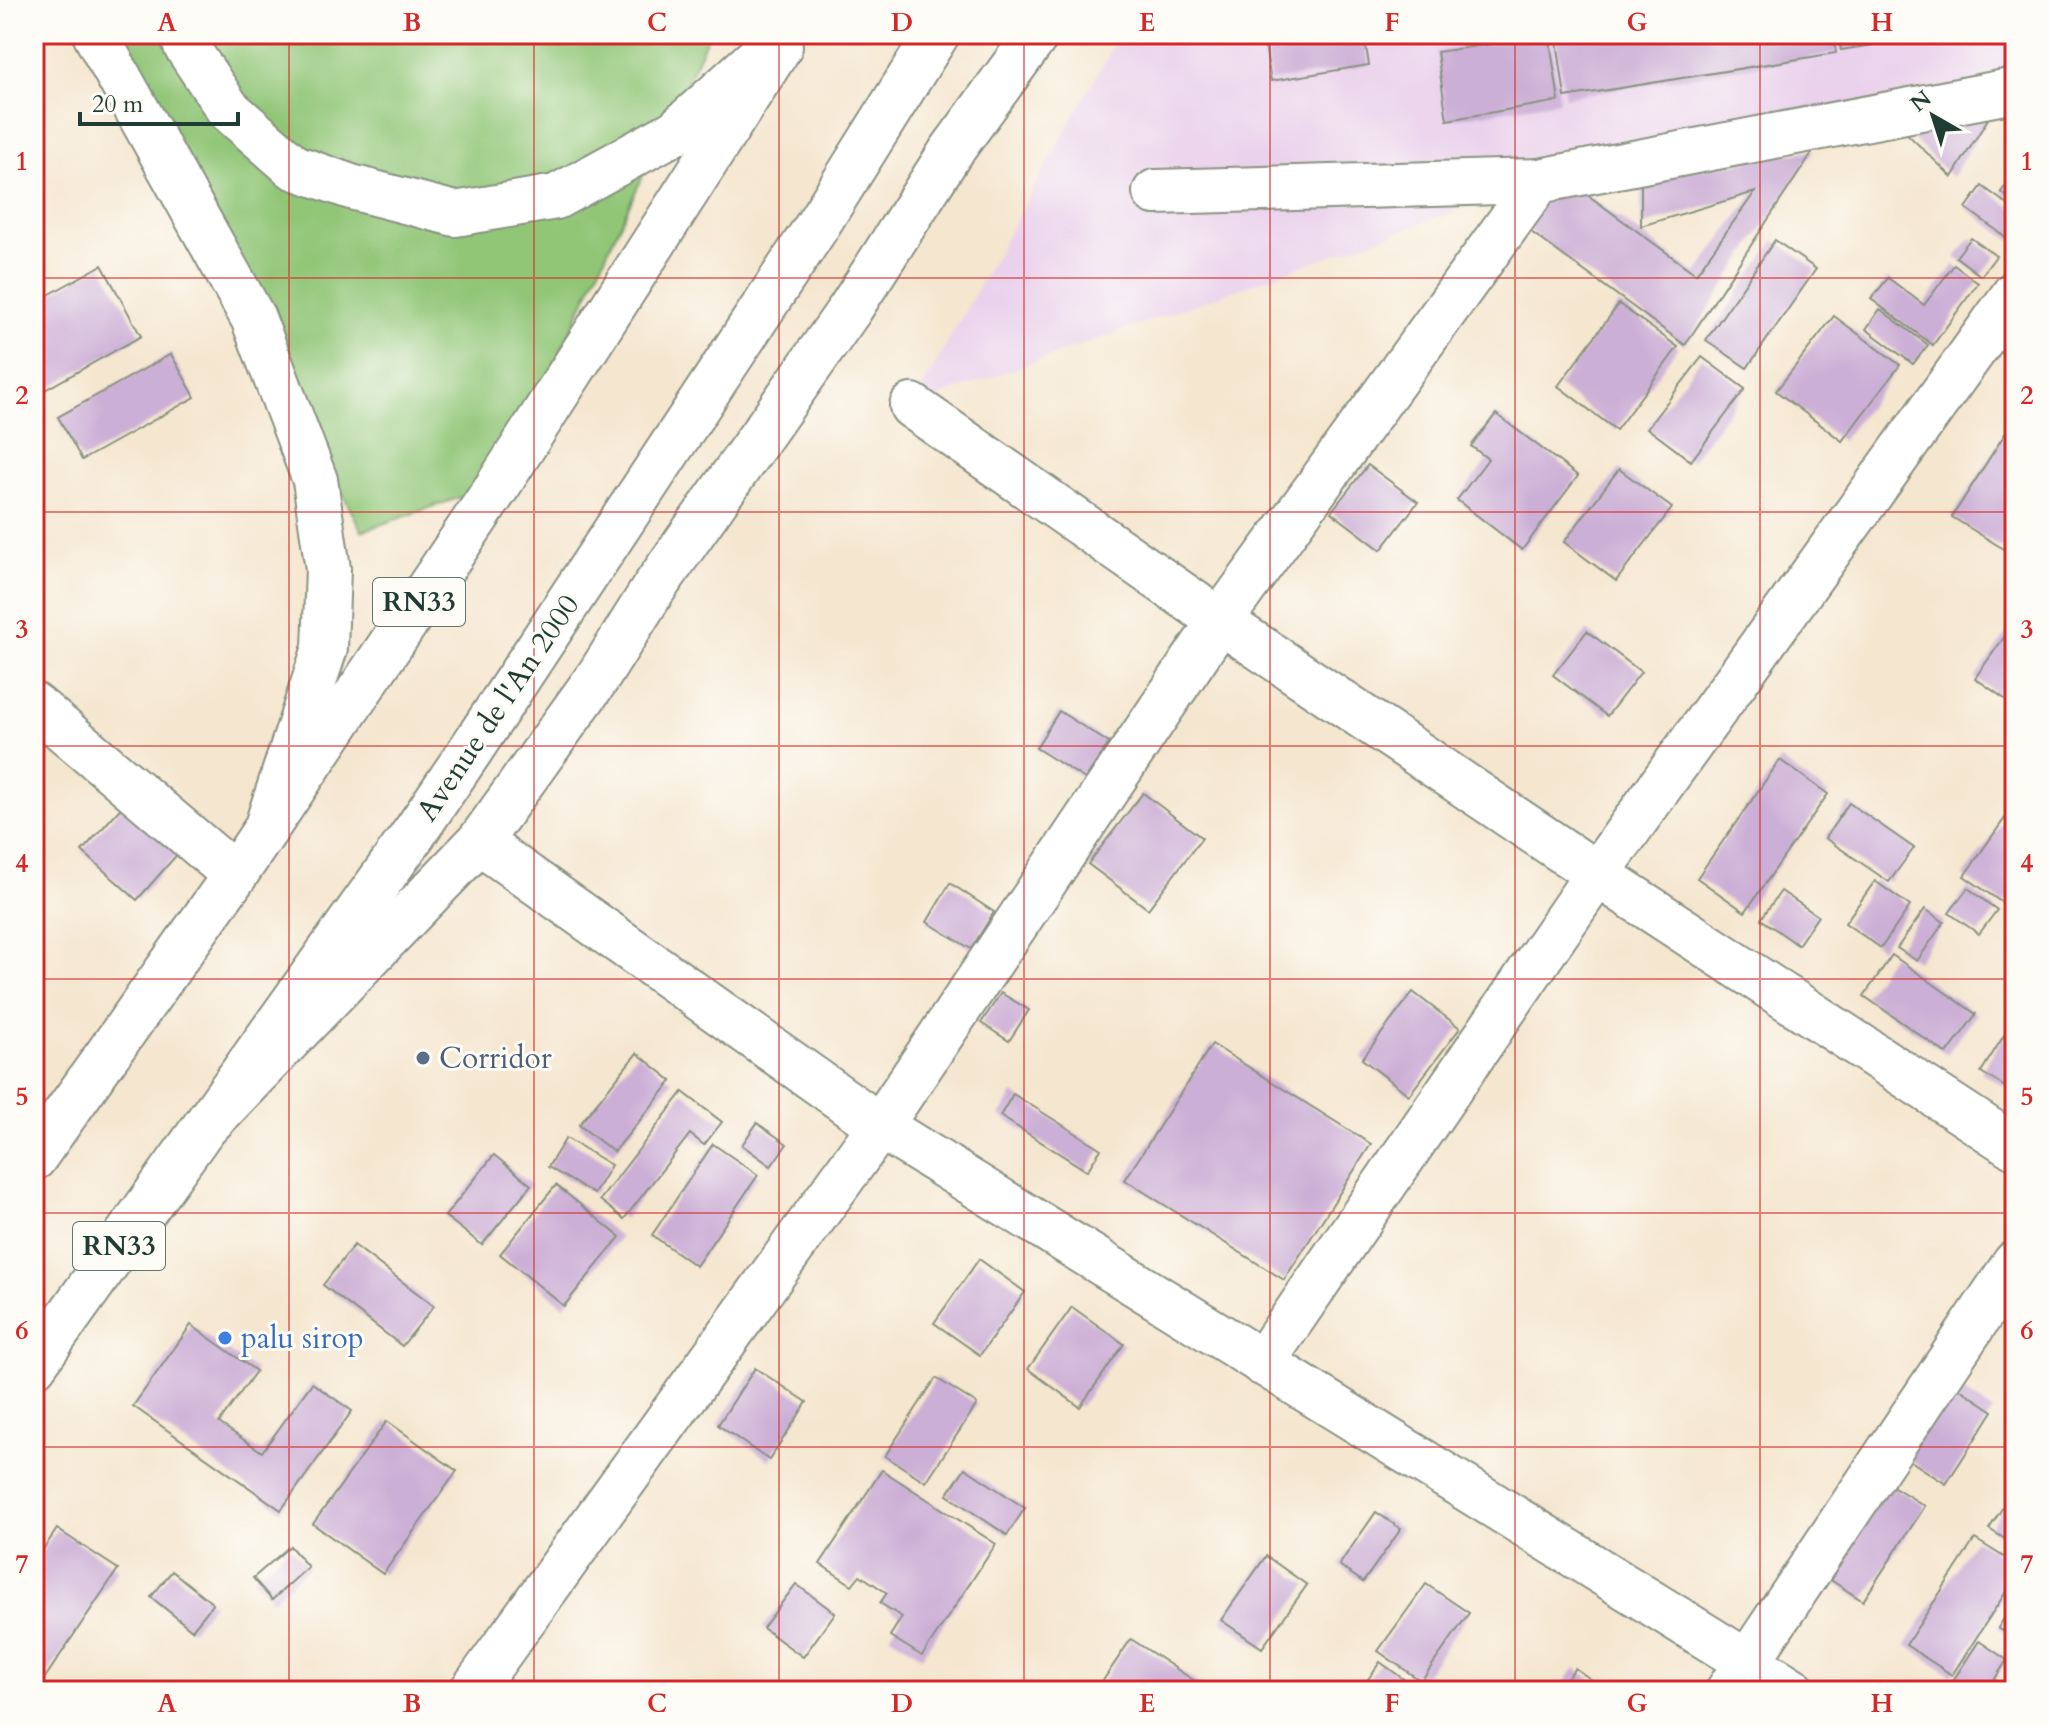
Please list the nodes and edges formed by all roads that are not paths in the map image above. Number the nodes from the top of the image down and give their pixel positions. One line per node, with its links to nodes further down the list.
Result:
1 (95, 34): 14 (main road)
2 (182, 34): 3 (main road)
3 (778, 34)
4 (788, 34): 14 (main road, RN33)
5 (937, 34): 19 (main road, Avenue de l'An 2000 / RN33)
6 (1037, 34): 15 (main road)
7 (2015, 90): 8 (main road)
8 (1539, 181): 9 (main road); 12 (main road)
9 (1155, 192)
10 (2015, 293): 16 (main road)
11 (912, 406): 12 (main road)
12 (1220, 621): 16 (main road); 18 (main road)
13 (34, 705): 17 (main road)
14 (266, 829): 17 (main road, RN33)
15 (479, 842): 18 (main road); 19 (main road)
16 (1597, 874): 20 (main road); 23 (main road)
17 (235, 875): 21 (main road, RN33)
18 (880, 1126): 23 (main road); 26 (main road)
19 (204, 1128): 24 (main road, Avenue de l'An 2000 / RN33)
20 (2015, 1147)
21 (34, 1158)
22 (2015, 1263): 25 (main road)
23 (1262, 1363): 25 (main road)
24 (34, 1365)
25 (1738, 1676): 27 (main road)
26 (472, 1691)
27 (1794, 1691)

